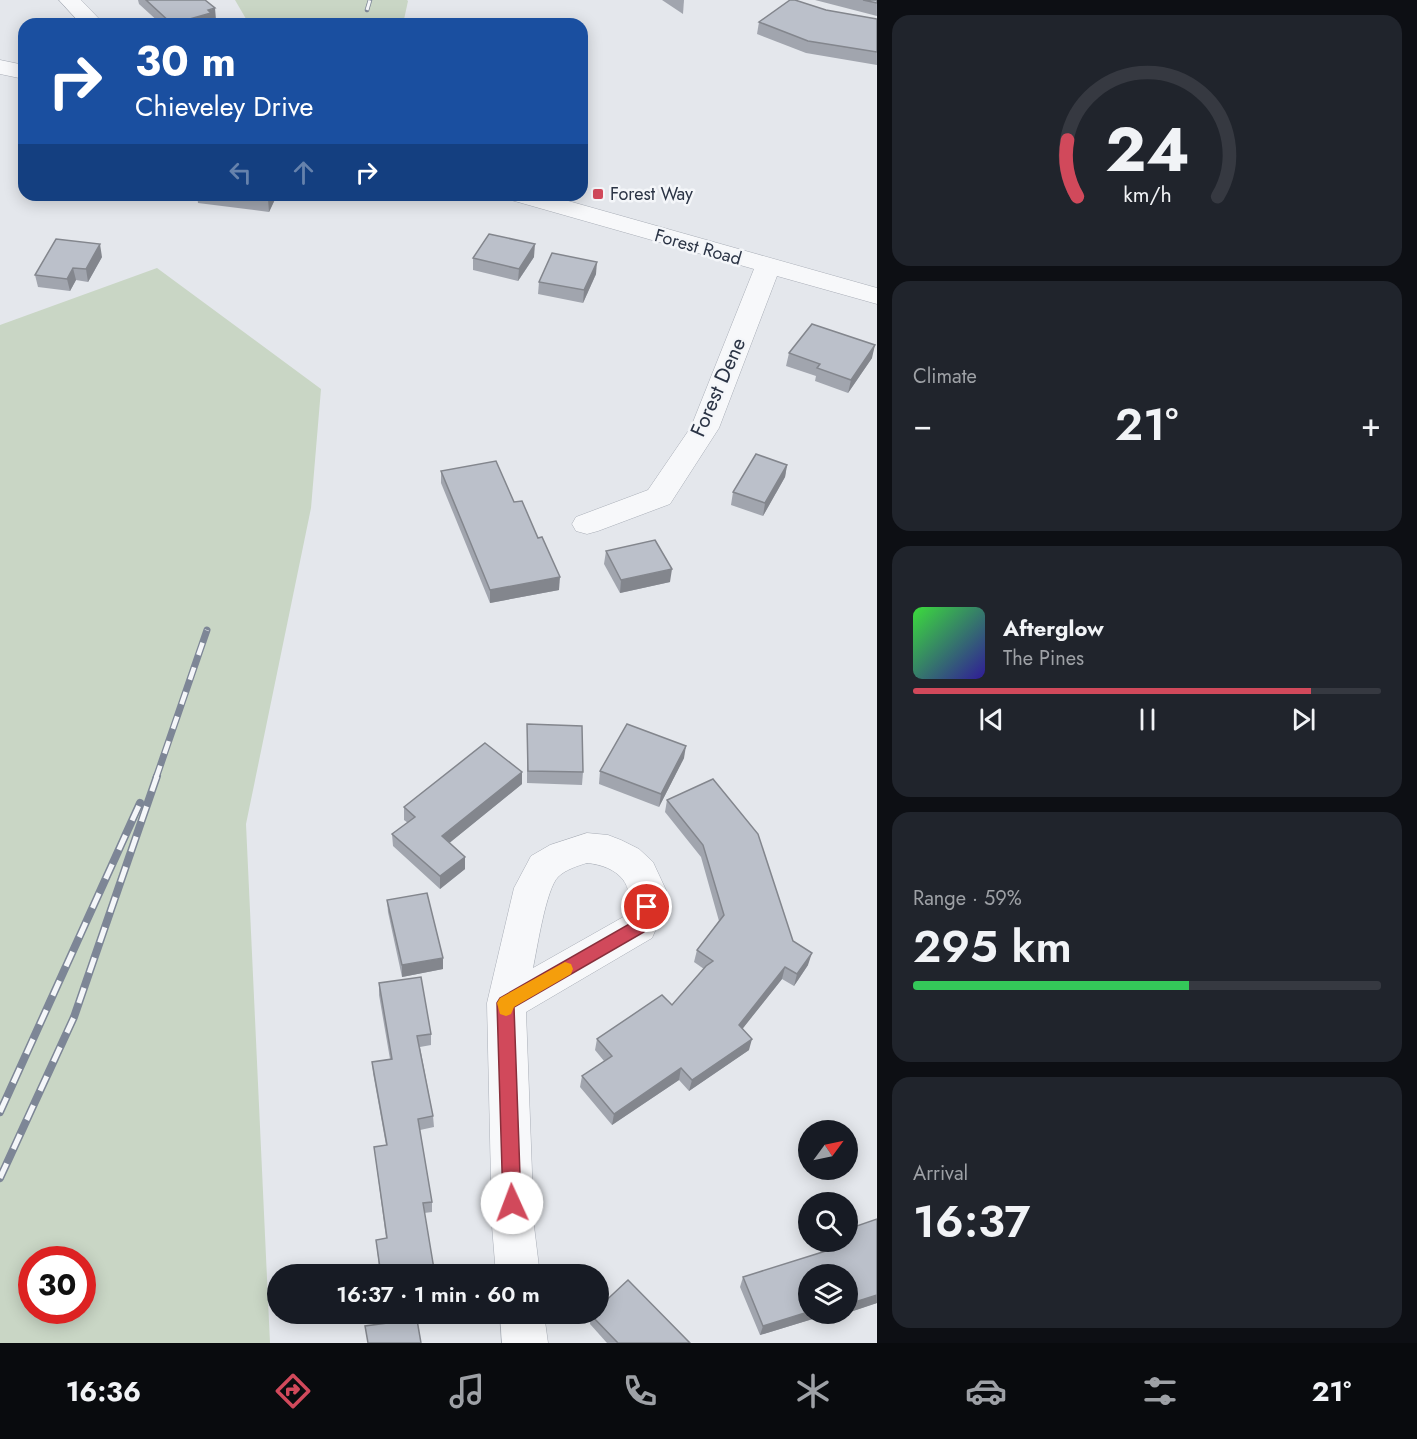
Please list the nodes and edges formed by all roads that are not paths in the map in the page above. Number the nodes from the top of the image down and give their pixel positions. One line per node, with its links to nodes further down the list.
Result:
1 (69, 0): 2 (street)
2 (87, 18)
3 (0, 67): 4 (street)
4 (18, 71)
5 (541, 201): 6 (street, Forest Road)
6 (768, 267): 7 (street, Forest Road); 8 (street, Forest Dene)
7 (877, 296)
8 (587, 524)
9 (506, 1003): 10 (street)
10 (517, 1264)
11 (523, 1324): 12 (street)
12 (525, 1343)

